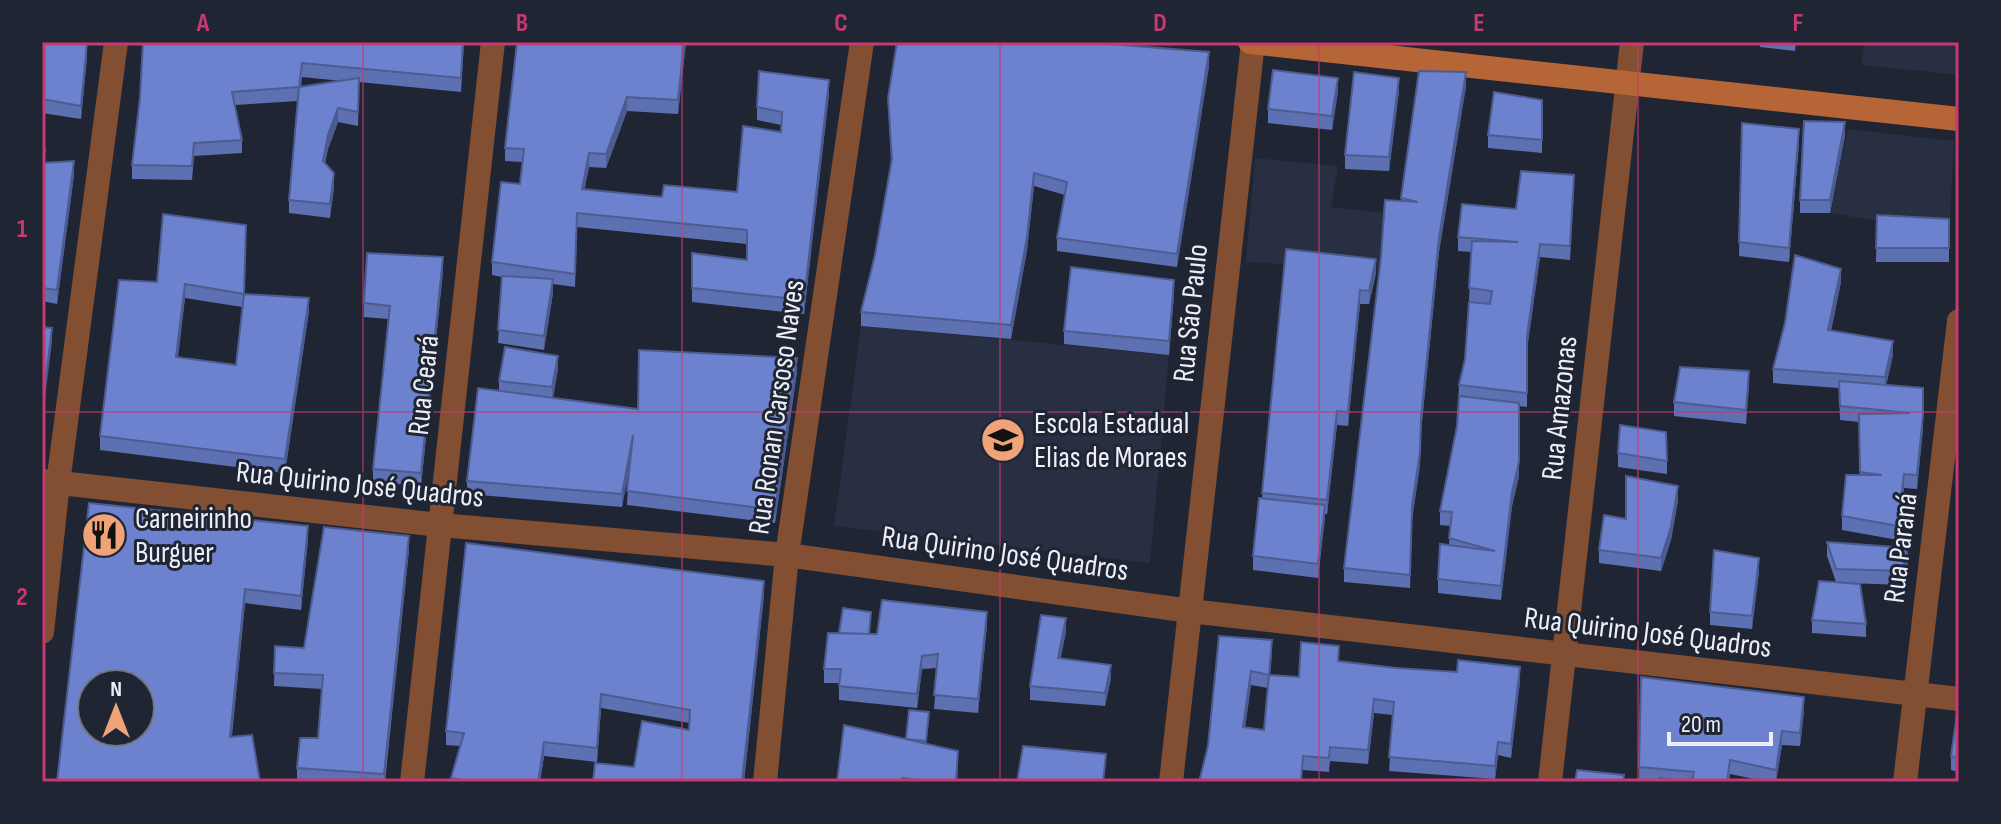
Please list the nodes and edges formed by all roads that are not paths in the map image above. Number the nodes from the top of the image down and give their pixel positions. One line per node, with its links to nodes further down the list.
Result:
1 (116, 42): 9 (street)
2 (493, 42): 10 (street, Rua Ceará)
3 (862, 42): 11 (street, Rua Ronan Carsoso Naves)
4 (1252, 42): 6 (street); 12 (street, Rua São Paulo)
5 (1632, 42): 6 (street, Rua Amazonas)
6 (1627, 83): 7 (street); 14 (street, Rua Amazonas)
7 (1959, 119)
8 (1959, 321): 15 (street, Rua Paraná)
9 (50, 482): 10 (street, Rua Quirino José Quadros); 13 (street)
10 (440, 525): 11 (street, Rua Quirino José Quadros); 17 (street, Rua Ceará)
11 (787, 555): 12 (street, Rua Quirino José Quadros); 18 (street, Rua Ronan Carsoso Naves)
12 (1190, 611): 14 (street, Rua Quirino José Quadros); 19 (street, Rua São Paulo)
13 (42, 632)
14 (1564, 654): 15 (street, Rua Quirino José Quadros); 20 (street, Rua Amazonas)
15 (1915, 694): 16 (street, Rua Quirino José Quadros); 21 (street, Rua Paraná)
16 (1959, 699)
17 (412, 782)
18 (765, 782)
19 (1171, 782)
20 (1550, 782)
21 (1905, 782)

